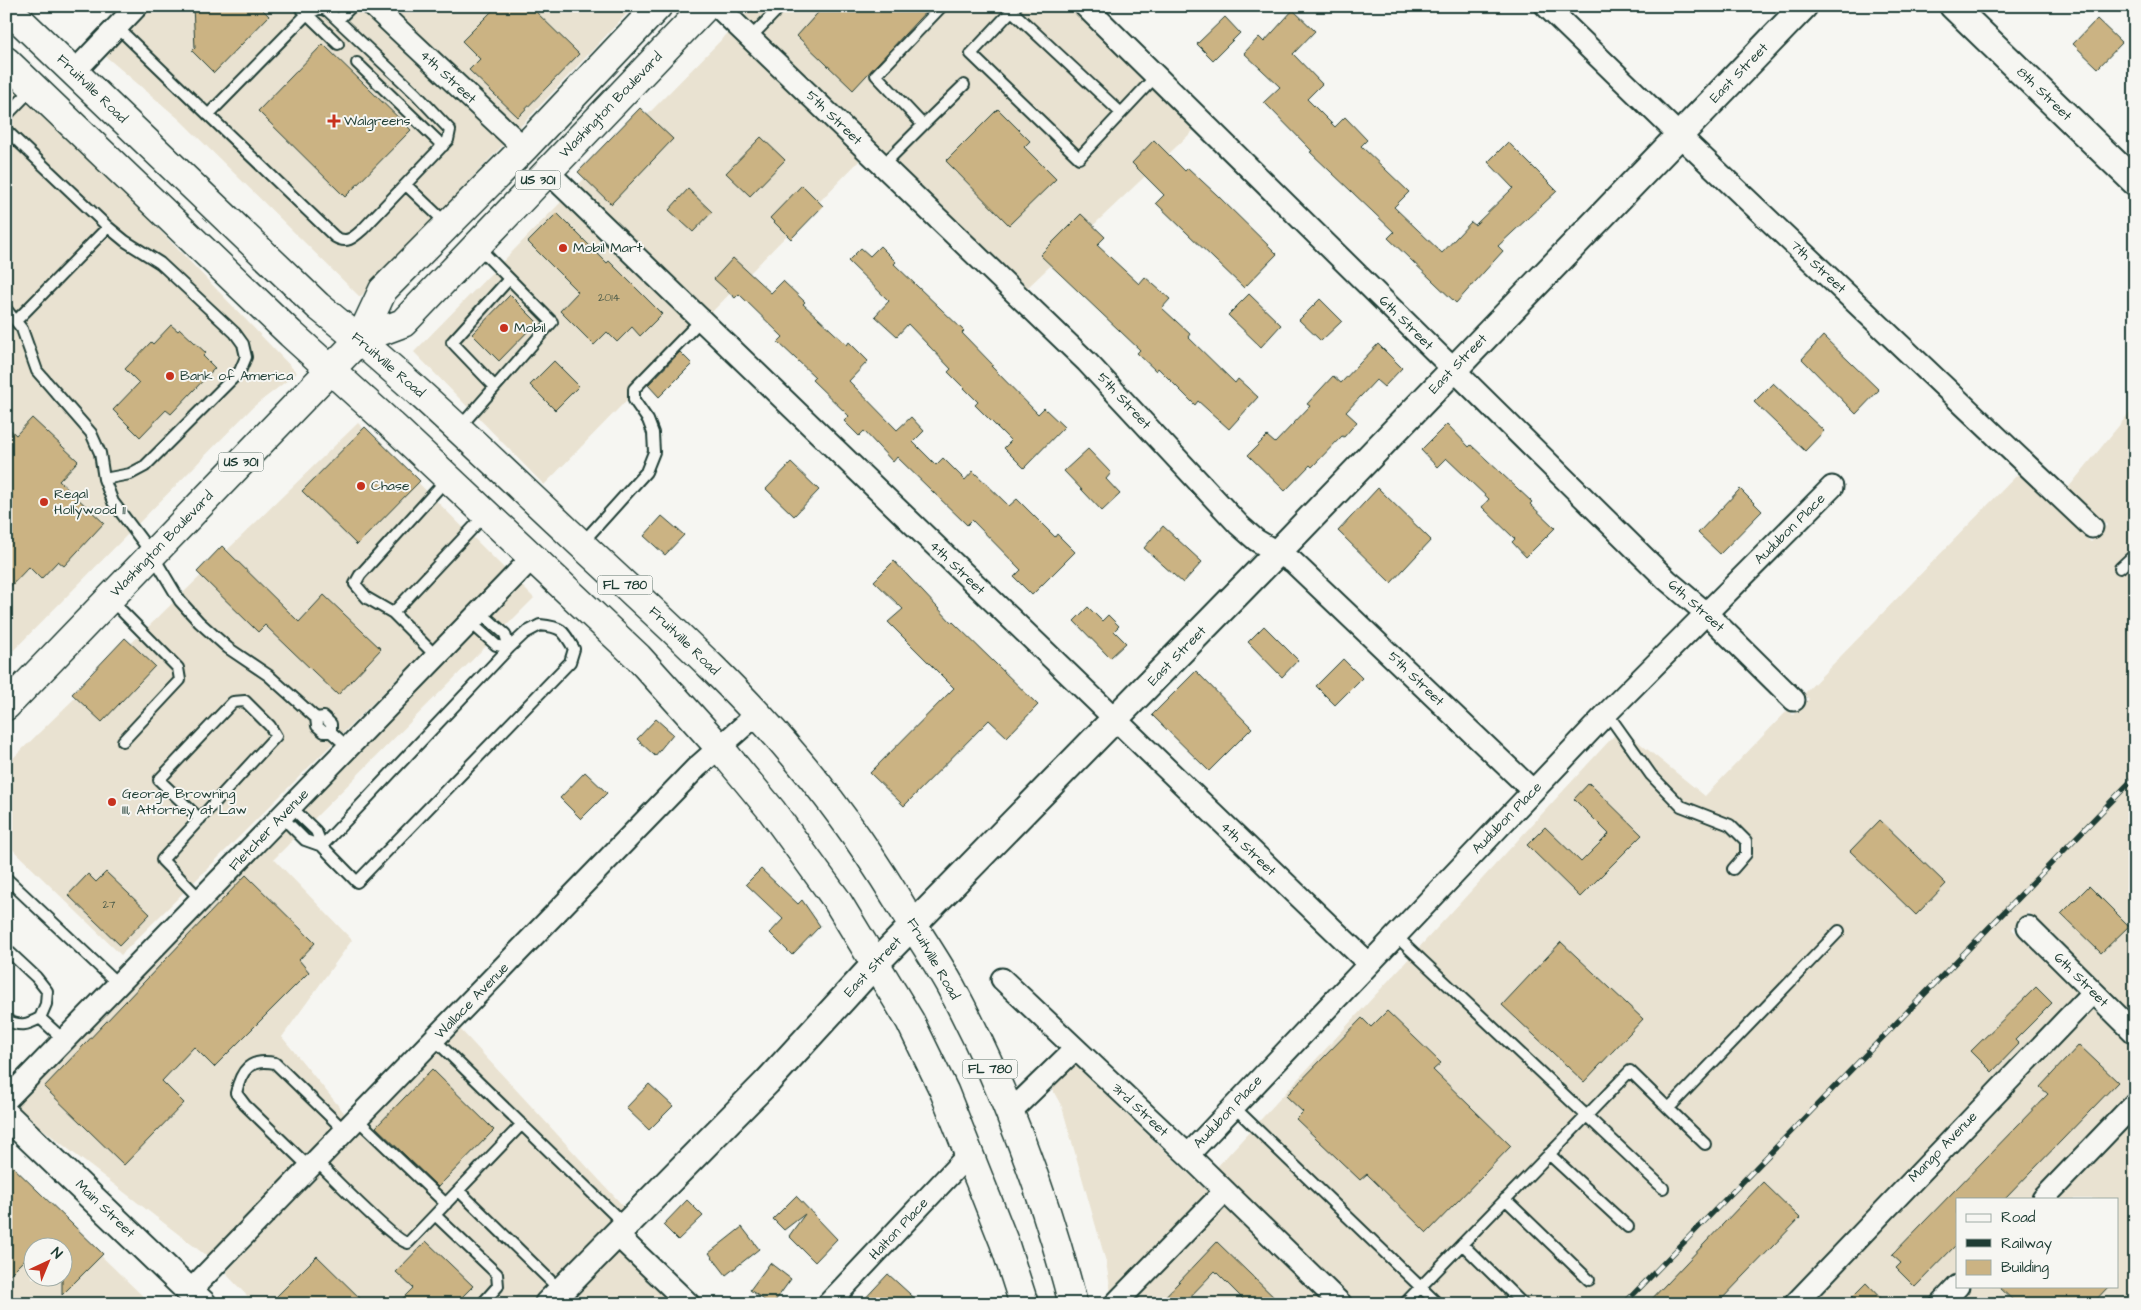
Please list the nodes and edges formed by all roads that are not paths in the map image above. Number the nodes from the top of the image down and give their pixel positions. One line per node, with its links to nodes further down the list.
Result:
1 (6, 6): 23 (main road, Fruitville Road)
2 (137, 6): 18 (street)
3 (299, 6): 16 (lane)
4 (352, 6): 17 (lane)
5 (373, 6): 34 (street, 4th Street)
6 (658, 6): 34 (main road, Washington Boulevard / US 301)
7 (706, 6): 36 (main road, Washington Boulevard / US 301)
8 (717, 6): 19 (street, 5th Street)
9 (781, 6): 19 (lane)
10 (942, 6): 30 (lane)
11 (1084, 6): 24 (street, 6th Street)
12 (1546, 6): 32 (street, 7th Street)
13 (1804, 6): 32 (street, East Street)
14 (1953, 6): 37 (street, 8th Street)
15 (1014, 8): 27 (lane); 27 (lane)
16 (307, 14): 17 (lane); 20 (lane); 28 (lane)
17 (338, 20): 33 (lane)
18 (116, 27): 23 (street); 28 (lane)
19 (750, 38): 35 (street, 5th Street)
20 (338, 44)
21 (6, 61): 26 (main road)
22 (357, 63): 33 (lane)
23 (74, 72): 46 (main road, Fruitville Road)
24 (1156, 76): 27 (lane); 48 (street, 6th Street)
25 (964, 85): 30 (lane)
26 (33, 88): 29 (lane); 47 (main road)
27 (1121, 113)
28 (208, 115): 38 (lane)
29 (6, 116)
30 (924, 125): 35 (lane)
31 (6, 130): 40 (lane)
32 (1679, 135): 48 (street, East Street); 55 (street, 7th Street)
33 (442, 146): 38 (lane)
34 (524, 148): 39 (main road, Washington Boulevard / US 301)
35 (883, 165): 57 (street, 5th Street)
36 (546, 171): 41 (main road, Washington Boulevard / US 301); 44 (street, 4th Street)
37 (2135, 182)
38 (406, 185): 39 (lane)
39 (448, 225): 46 (main road, Washington Boulevard / US 301)
40 (108, 227): 45 (lane); 52 (lane)
41 (476, 246): 42 (lane); 46 (main road, Washington Boulevard / US 301)
42 (509, 279): 49 (lane); 49 (lane)
43 (6, 309): 45 (lane)
44 (701, 320): 56 (lane); 72 (street, 4th Street)
45 (16, 321): 52 (lane)
46 (360, 339): 47 (main road, Washington Boulevard / US 301); 50 (main road, Fruitville Road / FL 780)
47 (330, 369): 51 (main road, FL 780); 58 (main road, Washington Boulevard / US 301)
48 (1452, 369): 57 (street, East Street); 64 (street, 6th Street)
49 (495, 387): 50 (lane)
50 (459, 428): 56 (main road, Fruitville Road / FL 780)
51 (448, 478): 54 (main road, FL 780); 63 (lane)
52 (104, 479): 58 (lane)
53 (1832, 487): 64 (street, Audubon Place)
54 (486, 514): 60 (main road, FL 780); 63 (lane)
55 (2092, 527)
56 (582, 544): 71 (main road, Fruitville Road / FL 780)
57 (1277, 553): 72 (street, East Street); 76 (street, 5th Street)
58 (152, 554): 62 (main road, Washington Boulevard / US 301); 74 (lane)
59 (2135, 554): 61 (lane)
60 (532, 558): 65 (street, Fletcher Avenue); 75 (main road, FL 780)
61 (2120, 568)
62 (110, 598): 69 (main road, Washington Boulevard / US 301); 73 (lane)
63 (393, 613): 67 (lane)
64 (1706, 613): 68 (street, 6th Street); 70 (street, Audubon Place)
65 (475, 617): 66 (lane); 67 (street, Fletcher Avenue)
66 (510, 648): 79 (lane); 79 (lane)
67 (436, 656): 74 (street, Fletcher Avenue)
68 (1794, 700)
69 (6, 706)
70 (1607, 713): 76 (street, Audubon Place); 80 (lane)
71 (756, 714): 75 (street, Wallace Avenue); 83 (main road, Fruitville Road / FL 780)
72 (1114, 720): 83 (street, East Street); 88 (street, 4th Street)
73 (123, 741)
74 (349, 748): 77 (street, Fletcher Avenue)
75 (720, 748): 89 (main road, FL 780); 96 (street, Wallace Avenue)
76 (1533, 791): 86 (street, Audubon Place)
77 (287, 812): 79 (lane); 82 (street, Fletcher Avenue)
78 (200, 818): 78 (lane); 82 (lane)
79 (322, 846)
80 (1733, 869)
81 (6, 878): 91 (lane)
82 (201, 900): 91 (street, Fletcher Avenue)
83 (913, 925): 89 (street, East Street); 103 (main road, Fruitville Road / FL 780)
84 (2028, 927): 92 (street, 6th Street)
85 (1839, 931): 102 (lane)
86 (1395, 935): 88 (street, Audubon Place); 105 (lane)
87 (6, 948): 93 (lane)
88 (1368, 963): 101 (street, Audubon Place)
89 (875, 964): 109 (main road, FL 780); 121 (street, East Street)
90 (1002, 979): 98 (street, 3rd Street)
91 (119, 985): 97 (street, Fletcher Avenue)
92 (2093, 992): 95 (street, 6th Street); 138 (street, Mango Avenue)
93 (40, 1018): 94 (lane); 97 (lane)
94 (6, 1020)
95 (2135, 1033)
96 (435, 1040): 106 (lane); 107 (street, Wallace Avenue)
97 (65, 1041): 99 (street, Fletcher Avenue)
98 (1075, 1049): 103 (street); 111 (street, 3rd Street)
99 (6, 1100)
100 (2135, 1103): 116 (street)
101 (1233, 1106): 111 (street, Audubon Place); 124 (lane)
102 (1669, 1108): 105 (lane); 108 (lane)
103 (1009, 1113): 132 (main road, Fruitville Road / FL 780)
104 (6, 1115): 126 (street, Main Street)
105 (1587, 1115): 110 (lane); 113 (lane)
106 (522, 1124): 114 (lane); 121 (lane)
107 (351, 1125): 112 (street, Wallace Avenue); 112 (lane); 118 (lane)
108 (1704, 1144)
109 (969, 1154): 130 (street, Halton Place); 131 (main road, FL 780)
110 (1549, 1154): 117 (lane); 120 (lane)
111 (1188, 1155): 115 (street, 3rd Street)
112 (312, 1164): 119 (lane); 126 (street, Wallace Avenue)
113 (1663, 1188)
114 (459, 1191): 118 (lane); 127 (lane)
115 (1224, 1191): 133 (street); 134 (street, 3rd Street)
116 (2043, 1198)
117 (1505, 1199): 122 (lane); 123 (lane)
118 (446, 1204): 119 (lane)
119 (436, 1216): 128 (lane)
120 (1628, 1227)
121 (621, 1230): 127 (street, East Street); 129 (street)
122 (1462, 1244): 124 (lane); 137 (lane)
123 (1589, 1280)
124 (1420, 1287): 135 (lane); 136 (lane)
125 (1956, 1288): 139 (street)
126 (197, 1297)
127 (555, 1297)
128 (482, 1304)
129 (689, 1304)
130 (828, 1304)
131 (1024, 1304)
132 (1073, 1304)
133 (1115, 1304)
134 (1341, 1304)
135 (1404, 1304)
136 (1438, 1304)
137 (1523, 1304)
138 (1795, 1304)
139 (1940, 1304)

